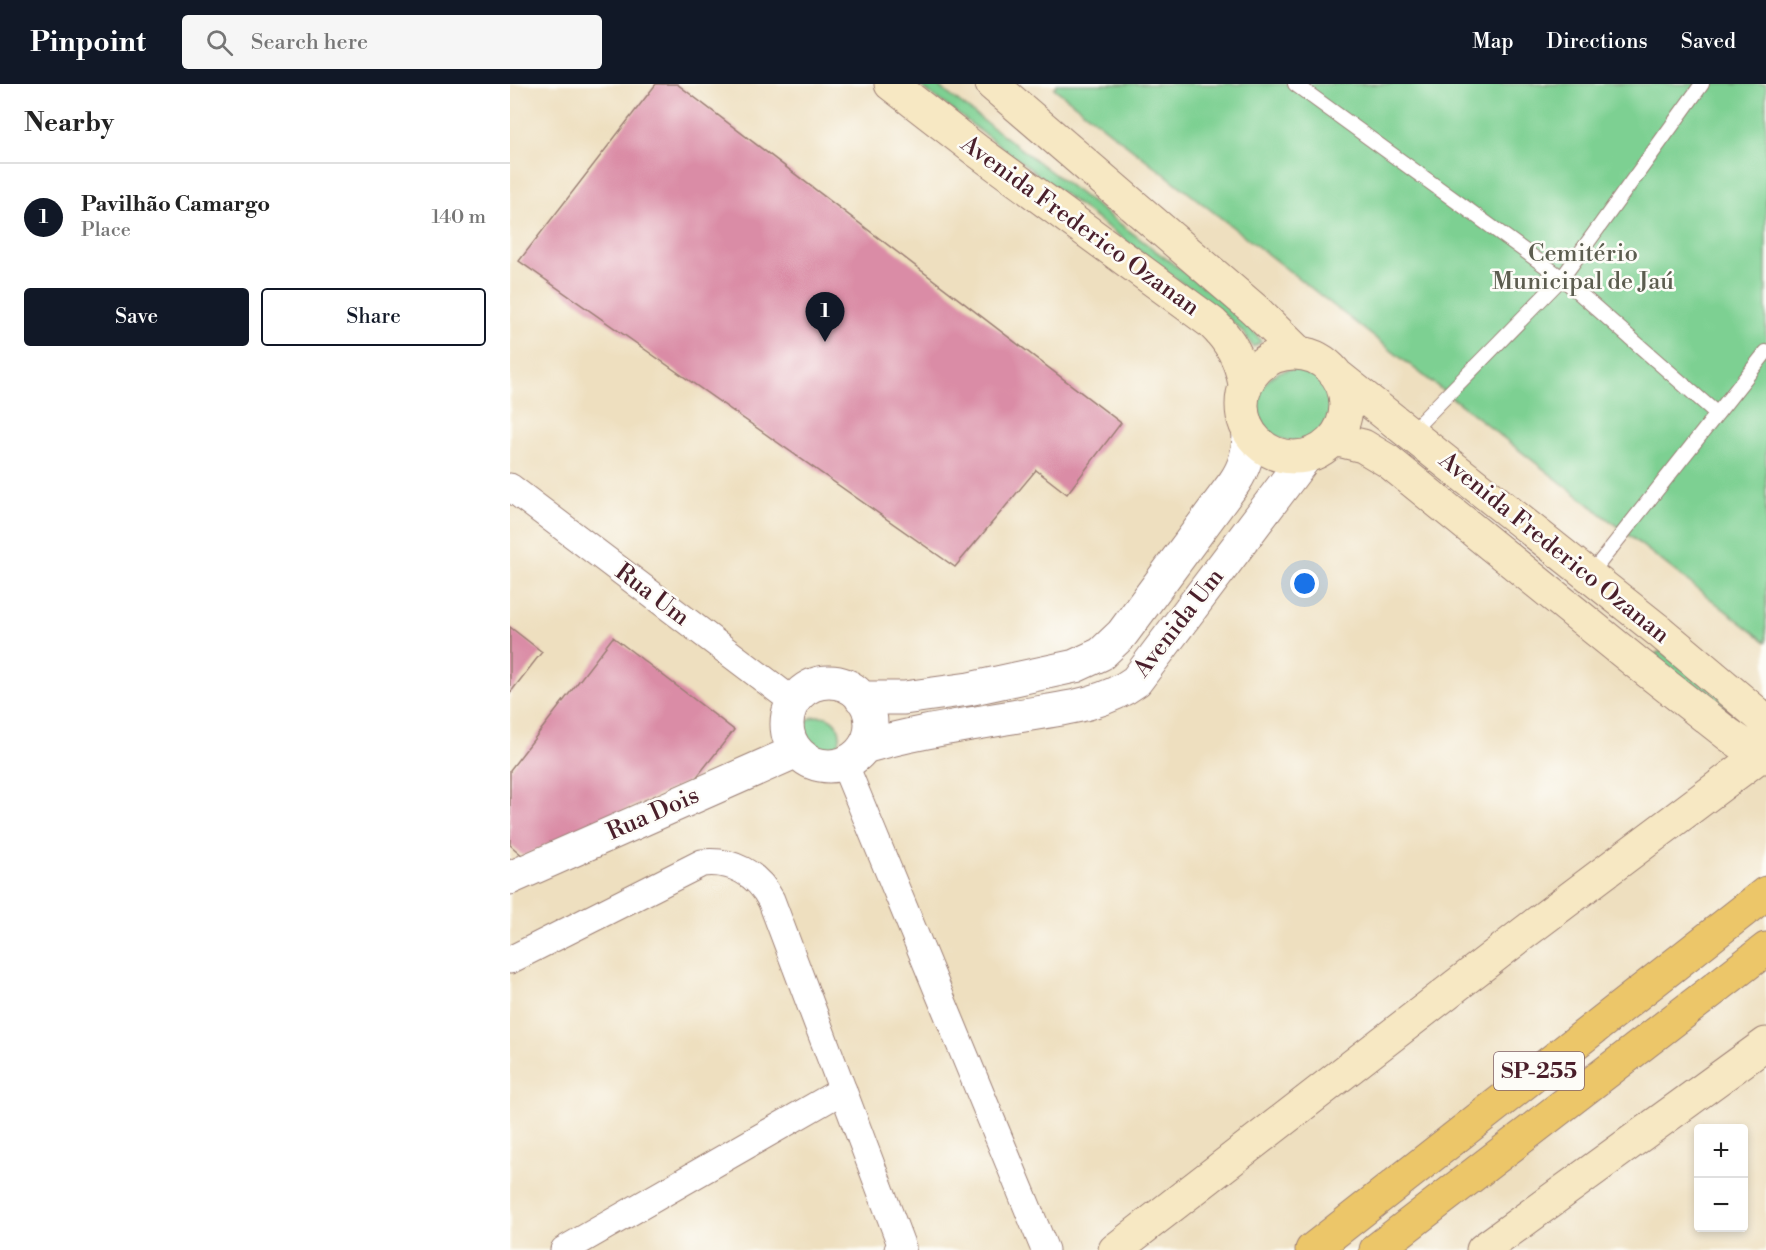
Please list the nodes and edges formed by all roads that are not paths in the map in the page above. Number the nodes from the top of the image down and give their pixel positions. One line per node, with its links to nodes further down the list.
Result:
1 (891, 84): 9 (main road, Avenida Frederico Ozanan)
2 (992, 84): 6 (main road, Avenida Frederico Ozanan)
3 (1295, 84): 5 (lane)
4 (1702, 84): 5 (lane)
5 (1562, 278): 10 (lane); 12 (lane)
6 (1298, 352): 8 (main road); 9 (main road)
7 (1766, 352): 10 (lane)
8 (1339, 377): 12 (main road, Avenida Frederico Ozanan); 13 (main road)
9 (1245, 384): 11 (main road)
10 (1716, 413): 16 (lane)
11 (1249, 432): 14 (main road); 19 (street, Avenida Um)
12 (1410, 433): 16 (main road, Avenida Frederico Ozanan)
13 (1334, 439): 14 (main road); 18 (main road, Avenida Frederico Ozanan)
14 (1306, 456): 20 (street, Avenida Um)
15 (510, 487): 22 (street, Rua Um)
16 (1589, 576): 17 (main road, Avenida Frederico Ozanan)
17 (1659, 631): 18 (main road); 23 (main road, Avenida Frederico Ozanan)
18 (1637, 663): 25 (main road, Avenida Frederico Ozanan)
19 (1075, 666): 20 (street); 21 (street, Avenida Um)
20 (1120, 692): 26 (street, Avenida Um)
21 (861, 698): 22 (street); 26 (street)
22 (794, 702): 24 (street)
23 (1766, 721)
24 (796, 751): 26 (street); 27 (street, Rua Dois)
25 (1764, 754): 36 (main road)
26 (854, 755): 35 (street)
27 (510, 878)
28 (1766, 893): 37 (highway, SP-255)
29 (1766, 949): 38 (highway, SP-255)
30 (510, 960): 32 (street)
31 (1766, 1044): 39 (main road)
32 (843, 1090): 33 (street); 34 (street)
33 (564, 1250)
34 (898, 1250)
35 (1045, 1250)
36 (1114, 1250)
37 (1312, 1250)
38 (1376, 1250)
39 (1483, 1250)

